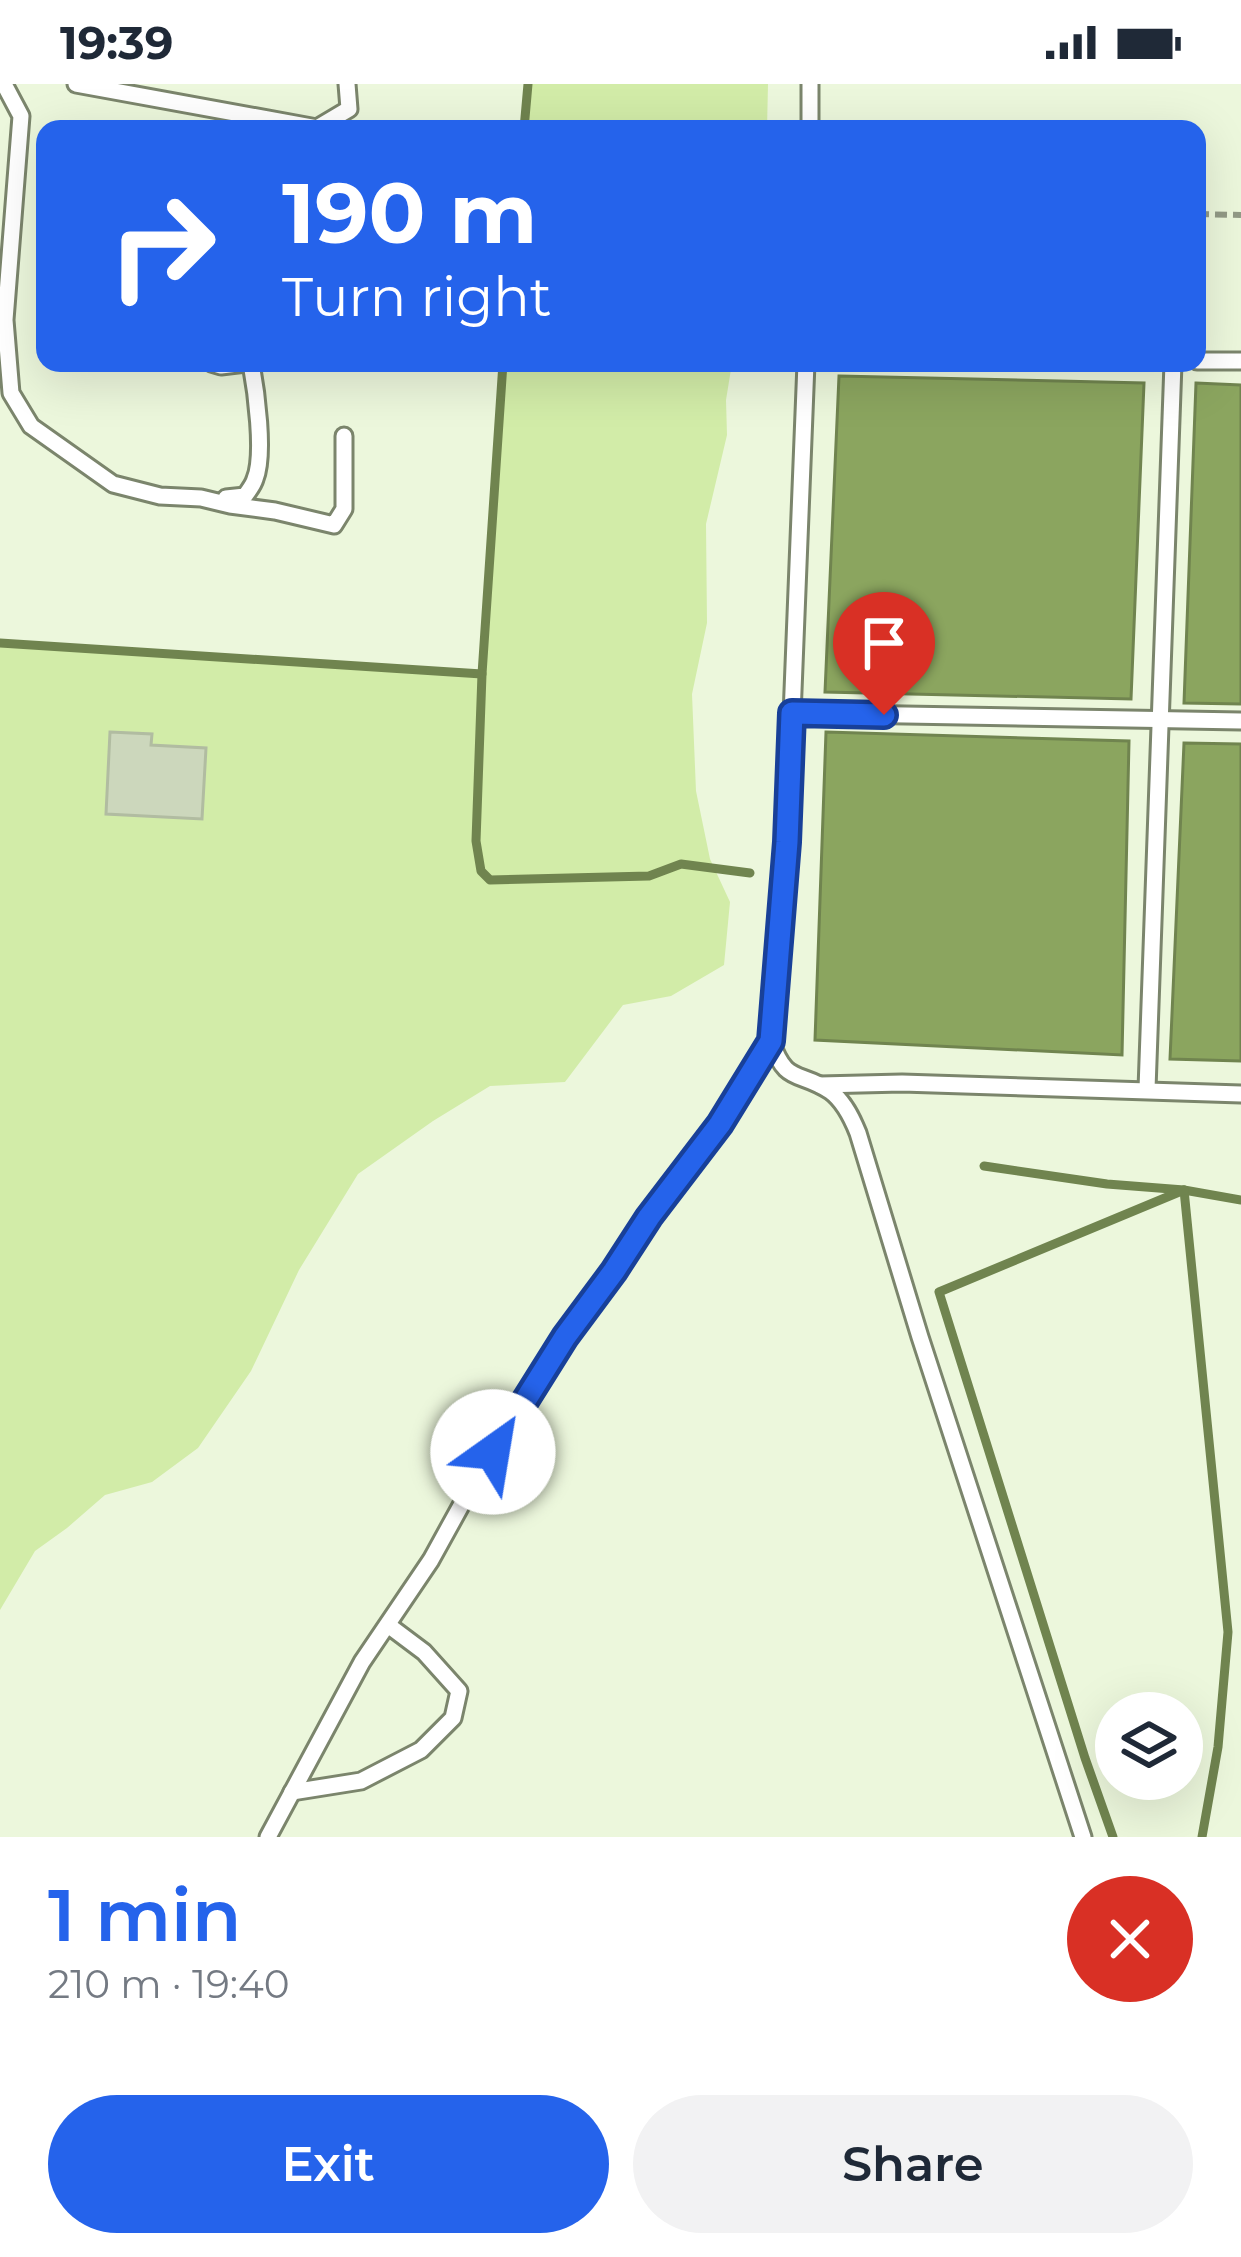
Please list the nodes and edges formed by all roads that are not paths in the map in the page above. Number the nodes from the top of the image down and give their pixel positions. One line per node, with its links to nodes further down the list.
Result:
1 (4, 84): 14 (lane)
2 (347, 84): 6 (lane)
3 (810, 84): 7 (lane)
4 (85, 85): 5 (lane)
5 (274, 120)
6 (331, 120)
7 (809, 120)
8 (1206, 361): 9 (lane)
9 (1241, 361)
10 (250, 372): 14 (lane)
11 (806, 372): 15 (lane)
12 (1172, 372): 16 (lane)
13 (344, 436): 14 (lane)
14 (211, 500)
15 (792, 713): 16 (lane); 18 (lane)
16 (1160, 719): 17 (lane); 20 (lane)
17 (1241, 721)
18 (771, 1041): 19 (lane); 22 (lane)
19 (818, 1085): 20 (lane); 25 (lane)
20 (1147, 1089): 21 (lane)
21 (1241, 1094)
22 (388, 1625): 23 (lane); 23 (lane)
23 (292, 1792): 24 (lane)
24 (268, 1837)
25 (1083, 1837)

